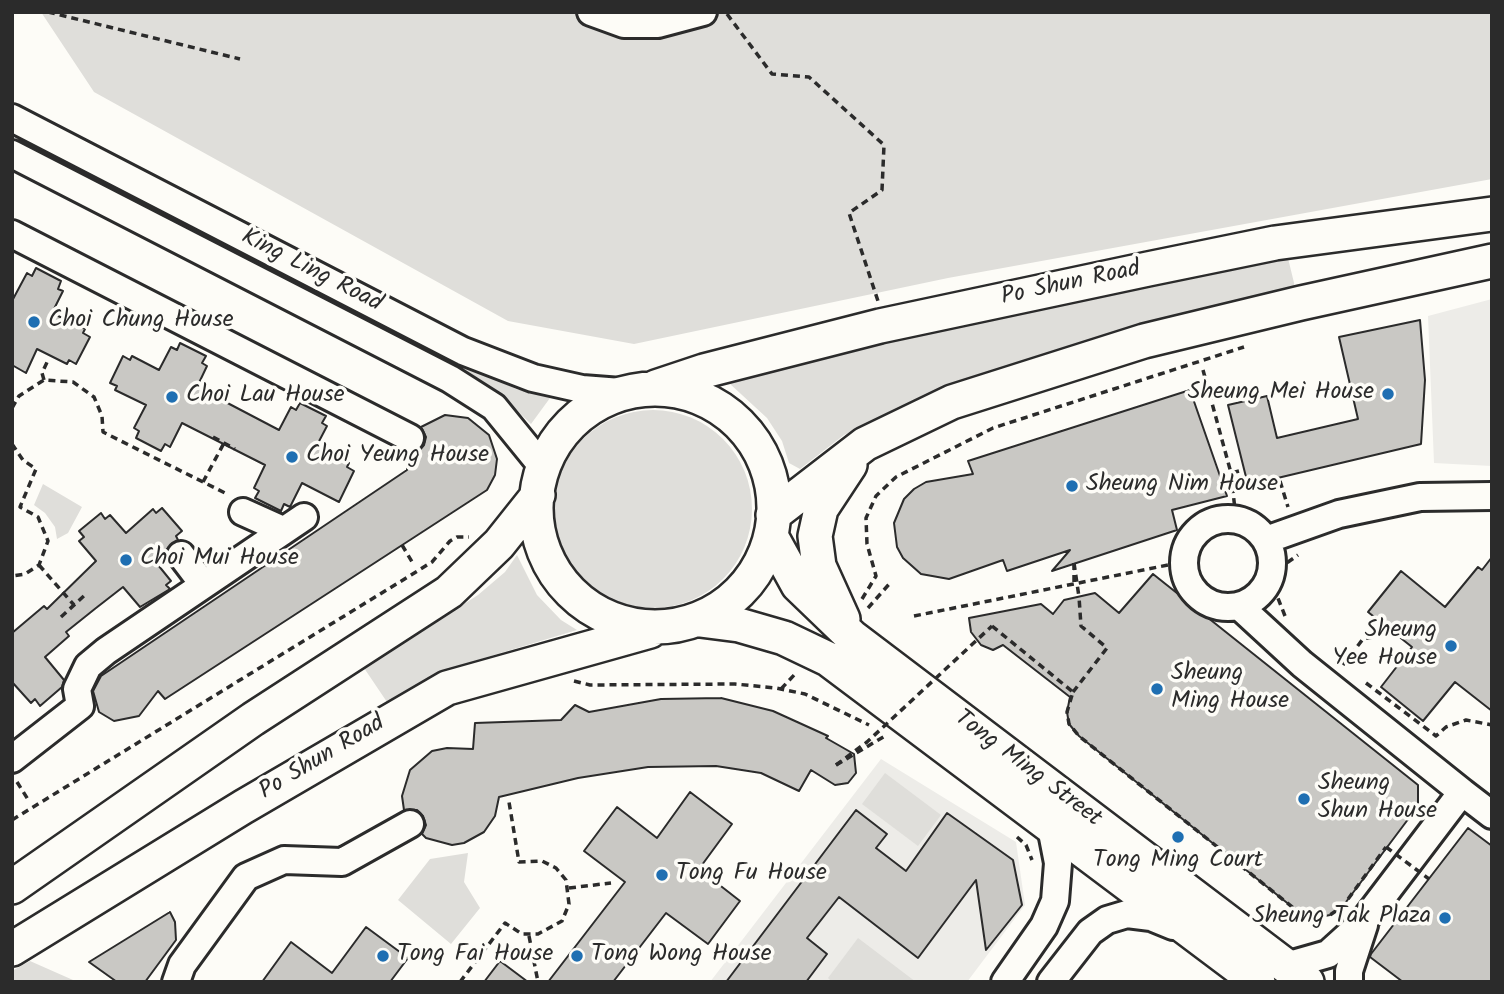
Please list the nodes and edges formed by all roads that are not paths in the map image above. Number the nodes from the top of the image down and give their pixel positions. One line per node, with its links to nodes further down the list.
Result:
1 (591, 12): 2 (street)
2 (703, 12)
3 (12, 118): 9 (street, King Ling Road)
4 (12, 154): 12 (street, King Ling Road)
5 (1492, 214): 8 (main road, Po Shun Road)
6 (12, 234): 10 (street)
7 (1492, 261): 11 (main road)
8 (656, 387): 9 (main road); 15 (main road)
9 (621, 392): 12 (main road)
10 (410, 438)
11 (865, 444): 15 (main road); 22 (main road)
12 (540, 480): 21 (main road); 28 (main road)
13 (1492, 496): 16 (street)
14 (237, 504): 18 (street)
15 (772, 525): 20 (main road); 22 (main road, Tong Ming Street)
16 (1266, 540): 19 (street); 19 (street)
17 (181, 555): 18 (street)
18 (203, 584): 23 (street)
19 (1240, 606): 24 (street)
20 (700, 620): 21 (main road); 27 (main road, Tong Ming Street)
21 (659, 629): 31 (main road, Po Shun Road)
22 (852, 637): 32 (main road, Tong Ming Street)
23 (12, 759)
24 (1462, 792): 25 (street); 29 (street)
25 (1492, 815)
26 (410, 824): 33 (street)
27 (1051, 827): 30 (main road, Tong Ming Street); 34 (street)
28 (12, 887)
29 (1367, 917): 32 (street); 37 (street)
30 (1194, 934): 35 (street); 36 (main road, Tong Ming Street)
31 (12, 948)
32 (1296, 974)
33 (176, 982)
34 (1005, 982)
35 (1051, 982)
36 (1258, 982)
37 (1349, 982)

